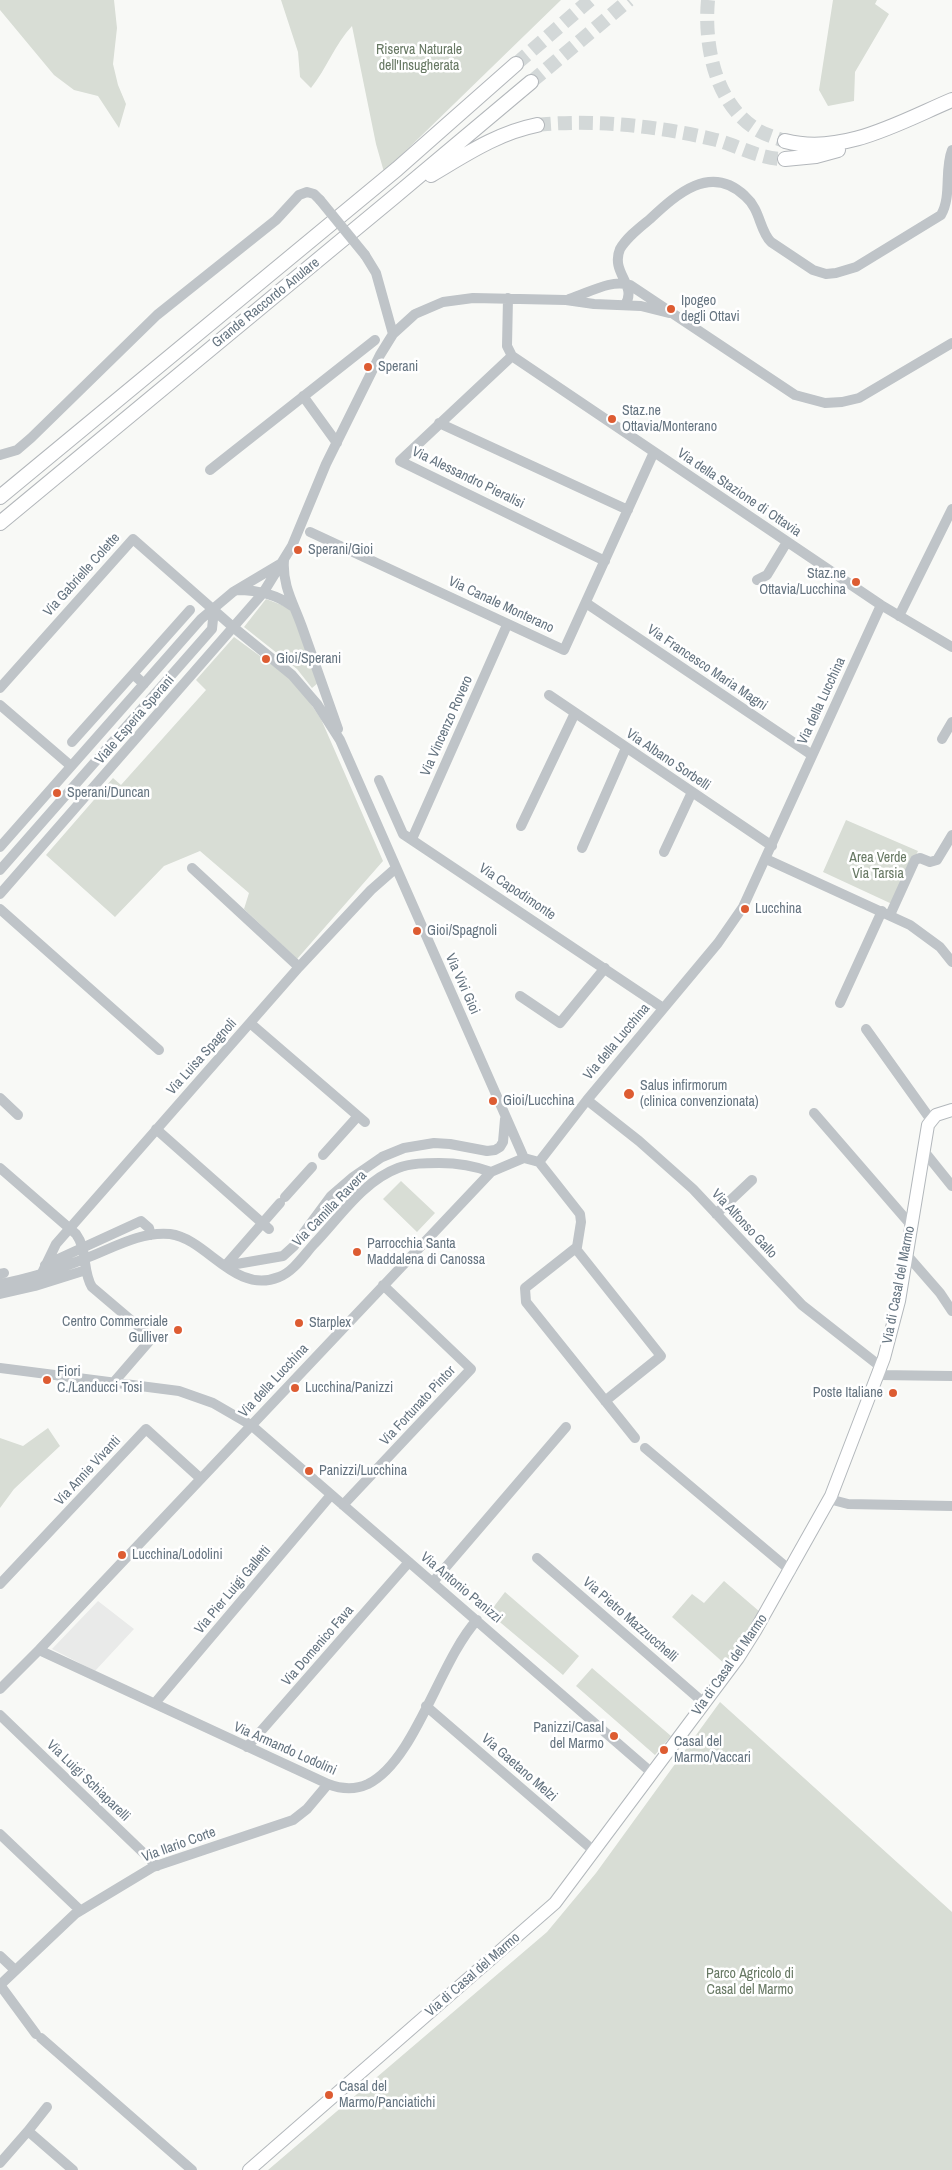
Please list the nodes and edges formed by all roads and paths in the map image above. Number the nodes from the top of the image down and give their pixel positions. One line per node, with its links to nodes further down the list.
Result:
1 (516, 64): 27 (highway, Grande Raccordo Anulare)
2 (531, 82): 9 (highway, Grande Raccordo Anulare)
3 (952, 100): 5 (highway)
4 (537, 125): 9 (highway)
5 (874, 133): 6 (highway); 8 (highway)
6 (785, 141)
7 (952, 150): 10 (street)
8 (786, 159)
9 (394, 197): 30 (highway, Grande Raccordo Anulare)
10 (626, 284): 11 (street); 15 (street); 16 (street)
11 (607, 285): 13 (street); 14 (street)
12 (508, 298): 13 (street, Viale Esperia Sperani); 17 (street, Viale Esperia Sperani); 20 (street)
13 (566, 300): 14 (street, Viale Esperia Sperani)
14 (609, 305): 15 (street)
15 (625, 305): 16 (street)
16 (669, 312): 19 (street)
17 (394, 334): 23 (street, Viale Esperia Sperani); 25 (street, bridge)
18 (375, 340): 21 (street)
19 (952, 343)
20 (512, 356): 22 (street, Via Alessandro Pieralisi); 24 (street, Via della Stazione di Ottavia)
21 (303, 396): 23 (street); 26 (street)
22 (439, 423): 29 (street); 34 (street, Via Alessandro Pieralisi)
23 (337, 443): 33 (street, Viale Esperia Sperani)
24 (654, 452): 29 (street, Via Canale Monterano); 32 (street, Via della Stazione di Ottavia)
25 (0, 455)
26 (210, 470)
27 (0, 496)
28 (952, 509): 43 (street)
29 (628, 510): 34 (street, Via Canale Monterano)
30 (0, 522)
31 (310, 532): 44 (street, Via Canale Monterano)
32 (786, 542): 35 (street); 39 (street, Via della Stazione di Ottavia)
33 (284, 560): 36 (street, Viale Esperia Sperani); 37 (street, Viale Esperia Sperani); 40 (street, Via Vivi Gioi)
34 (605, 561): 38 (street, Via Canale Monterano)
35 (757, 580)
36 (236, 590): 37 (street); 41 (street, Viale Esperia Sperani)
37 (263, 593): 40 (street); 45 (street, Viale Esperia Sperani)
38 (586, 603): 44 (street, Via Canale Monterano); 67 (street, Via Francesco Maria Magni)
39 (881, 605): 43 (street, Via della Stazione di Ottavia); 67 (street, Via della Lucchina)
40 (292, 606): 63 (street, Via Vivi Gioi)
41 (214, 609): 45 (street, Via Vivi Gioi); 46 (street); 52 (street, Viale Esperia Sperani); 54 (street, Via Gabrielle Colette)
42 (190, 610): 48 (street)
43 (899, 616): 47 (street, Via della Stazione di Ottavia)
44 (507, 625): 76 (street, Via Vincenzo Rovero)
45 (233, 627): 46 (street); 49 (street, Viale Esperia Sperani); 63 (street, Via Vivi Gioi)
46 (212, 629): 50 (street, Viale Esperia Sperani)
47 (952, 647)
48 (140, 666): 51 (street); 52 (street)
49 (197, 670): 50 (street); 66 (street, Viale Esperia Sperani)
50 (176, 672): 60 (street, Viale Esperia Sperani)
51 (133, 674): 52 (street); 53 (street)
52 (147, 680): 55 (street, Viale Esperia Sperani)
53 (125, 682): 55 (street); 64 (street)
54 (0, 688)
55 (136, 693): 61 (street, Viale Esperia Sperani)
56 (549, 695): 58 (street, Via Albano Sorbelli)
57 (0, 705): 68 (street)
58 (575, 712): 65 (street, Via Albano Sorbelli); 74 (street)
59 (952, 722): 62 (street)
60 (124, 731): 61 (street); 66 (street); 72 (street, Viale Esperia Sperani)
61 (103, 732): 68 (street, Viale Esperia Sperani)
62 (942, 739)
63 (340, 740): 83 (street, Via Vivi Gioi)
64 (72, 742)
65 (626, 748): 70 (street, Via Albano Sorbelli); 79 (street)
66 (125, 753): 73 (street, Viale Esperia Sperani)
67 (812, 755): 77 (street, Via della Lucchina)
68 (71, 766): 71 (street, Viale Esperia Sperani)
69 (379, 780): 76 (street, Via Capodimonte)
70 (692, 792): 77 (street, Via Albano Sorbelli); 80 (street)
71 (42, 799): 72 (street); 78 (street, Viale Esperia Sperani)
72 (46, 818): 73 (street); 84 (street, Viale Esperia Sperani)
73 (65, 820): 85 (street, Viale Esperia Sperani)
74 (521, 826)
75 (952, 835): 87 (street)
76 (412, 838): 90 (street, Via Capodimonte)
77 (772, 846): 81 (street, Via della Lucchina)
78 (0, 847)
79 (582, 848)
80 (664, 852)
81 (766, 859): 87 (street); 93 (street, Via della Lucchina)
82 (192, 868): 89 (street)
83 (396, 868): 89 (street, Via Luisa Spagnoli); 102 (street, Via Vivi Gioi)
84 (0, 870)
85 (0, 894)
86 (0, 909): 96 (street)
87 (886, 913): 88 (street); 92 (street)
88 (952, 962)
89 (300, 967): 94 (street, Via Luisa Spagnoli)
90 (605, 968): 91 (street); 93 (street, Via Capodimonte)
91 (520, 996)
92 (840, 1004)
93 (663, 1008): 98 (street, Via della Lucchina)
94 (250, 1023): 104 (street, Via Luisa Spagnoli); 107 (street)
95 (866, 1029): 103 (street)
96 (159, 1050)
97 (0, 1098): 101 (street)
98 (587, 1100): 109 (street, Via della Lucchina); 116 (street, Via Alfonso Gallo)
99 (952, 1110): 103 (main road)
100 (814, 1113): 117 (street)
101 (18, 1115)
102 (505, 1116): 105 (street, Via Camilla Ravera); 108 (street, Via Vivi Gioi)
103 (931, 1120): 106 (main road, Via di Casal del Marmo)
104 (156, 1129): 118 (street); 119 (street, Via Luisa Spagnoli)
105 (404, 1148): 110 (street); 125 (street, Via Camilla Ravera)
106 (923, 1150): 115 (street); 117 (main road, Via di Casal del Marmo)
107 (323, 1155)
108 (524, 1158): 109 (street); 113 (street, Via della Lucchina)
109 (539, 1162): 122 (street)
110 (406, 1166): 113 (street, Via Camilla Ravera); 125 (street, Via Camilla Ravera)
111 (312, 1167): 118 (street)
112 (0, 1168): 119 (street)
113 (491, 1172): 129 (street, Via della Lucchina)
114 (752, 1180): 116 (street)
115 (952, 1186)
116 (716, 1214): 133 (street, Via Alfonso Gallo)
117 (911, 1225): 123 (main road, Via di Casal del Marmo)
118 (266, 1226): 125 (street)
119 (70, 1228): 121 (street); 127 (street, Via Luisa Spagnoli)
120 (151, 1235): 121 (street); 124 (street, Via Camilla Ravera); 125 (street, Via Camilla Ravera)
121 (83, 1247): 124 (street); 127 (street)
122 (576, 1249): 136 (street); 136 (street)
123 (906, 1254): 131 (street); 133 (main road, Via di Casal del Marmo)
124 (85, 1259): 126 (street); 127 (street, Via Camilla Ravera)
125 (225, 1266)
126 (86, 1270): 127 (street); 135 (street)
127 (39, 1277): 128 (street, Via Camilla Ravera); 130 (street)
128 (0, 1284)
129 (383, 1285): 137 (street, Via della Lucchina); 144 (street, Via Fortunato Pintor)
130 (0, 1294)
131 (952, 1311)
132 (0, 1368): 135 (street, Via Antonio Panizzi)
133 (879, 1371): 134 (street); 143 (main road, Via di Casal del Marmo)
134 (952, 1376)
135 (114, 1382): 137 (street, Via Antonio Panizzi)
136 (604, 1401): 139 (street)
137 (251, 1425): 141 (street, Via della Lucchina); 142 (street, Via Antonio Panizzi)
138 (566, 1427): 149 (street)
139 (635, 1438)
140 (645, 1448): 148 (street)
141 (200, 1478): 150 (street, Via Annie Vivanti); 152 (street, Via della Lucchina)
142 (331, 1495): 144 (street, Via Antonio Panizzi); 154 (street, Via Pier Luigi Galletti)
143 (829, 1499): 145 (street); 148 (main road, Via di Casal del Marmo)
144 (343, 1505): 147 (street, Via Antonio Panizzi)
145 (952, 1506)
146 (537, 1558): 155 (street, Via Pietro Mazzucchelli)
147 (409, 1562): 149 (street, Via Antonio Panizzi); 158 (street, Via Domenico Fava)
148 (791, 1571): 155 (main road, Via di Casal del Marmo)
149 (433, 1582): 151 (street, Via Antonio Panizzi)
150 (0, 1584)
151 (476, 1620): 156 (street, Via Armando Lodolini); 159 (street, Via Antonio Panizzi)
152 (40, 1650): 153 (street, Via della Lucchina); 154 (street, Via Armando Lodolini)
153 (0, 1688)
154 (155, 1703): 158 (street, Via Armando Lodolini)
155 (704, 1703): 159 (main road, Via di Casal del Marmo)
156 (426, 1706): 160 (street, Via Armando Lodolini); 162 (street, Via Gaetano Melzi)
157 (0, 1715): 163 (street, Via Luigi Schiaparelli)
158 (247, 1747): 160 (street, Via Armando Lodolini)
159 (652, 1772): 162 (main road, Via di Casal del Marmo)
160 (328, 1784): 163 (street, Via Ilario Corte)
161 (0, 1834): 164 (street)
162 (594, 1851): 173 (main road, Via di Casal del Marmo)
163 (157, 1866): 164 (street, Via Ilario Corte)
164 (80, 1910): 166 (street, Via Ilario Corte)
165 (0, 1956): 166 (street)
166 (15, 1970): 167 (street, Via Ilario Corte)
167 (0, 1985): 172 (street)
168 (47, 2107): 169 (street)
169 (28, 2131): 170 (street); 171 (street)
170 (0, 2163)
171 (72, 2170)
172 (192, 2170)
173 (249, 2170)

